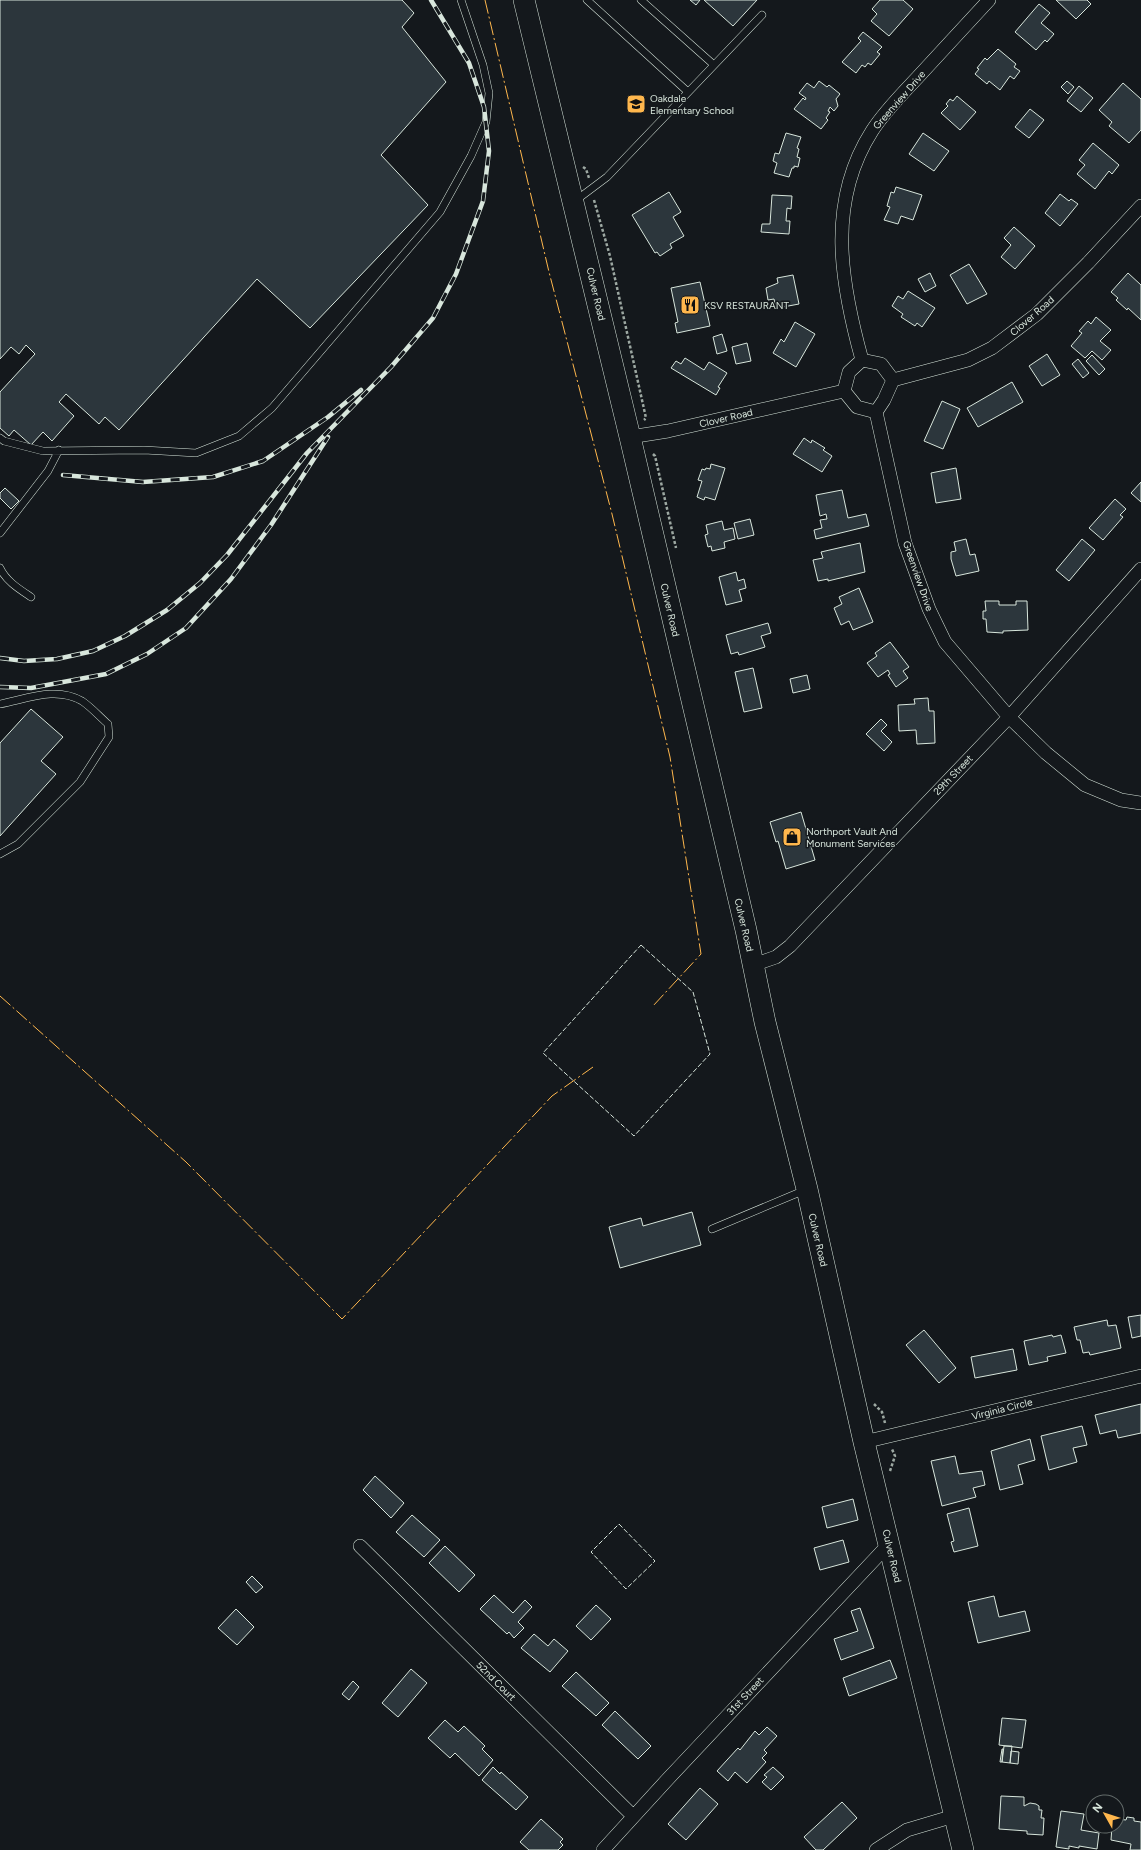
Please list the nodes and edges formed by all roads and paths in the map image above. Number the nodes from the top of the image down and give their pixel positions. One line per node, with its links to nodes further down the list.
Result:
1 (461, 0): 17 (lane)
2 (524, 0): 9 (main road, Culver Road)
3 (587, 0): 8 (lane)
4 (641, 0): 7 (lane)
5 (989, 0): 11 (street, Greenview Drive)
6 (762, 15): 7 (lane)
7 (714, 65): 8 (lane)
8 (688, 92): 9 (lane)
9 (574, 201): 15 (main road, Culver Road)
10 (1141, 206): 12 (street, Clover Road)
11 (862, 360): 12 (street); 13 (street)
12 (893, 380): 14 (street)
13 (844, 391): 14 (street); 15 (street, Clover Road)
14 (876, 412): 23 (street, Greenview Drive)
15 (630, 437): 26 (main road, Culver Road)
16 (0, 438): 17 (lane)
17 (59, 450): 18 (lane)
18 (0, 533)
19 (0, 568): 21 (lane)
20 (1141, 569): 23 (street, 29th Street)
21 (31, 597)
22 (0, 704): 25 (lane)
23 (1009, 717): 24 (street, Greenview Drive); 26 (street, 29th Street)
24 (1141, 803)
25 (0, 854)
26 (753, 965): 27 (main road, Culver Road)
27 (806, 1190): 28 (lane); 30 (main road, Culver Road)
28 (712, 1229)
29 (1141, 1376): 30 (street, Virginia Circle)
30 (864, 1442): 31 (main road, Culver Road)
31 (889, 1544): 33 (street, 31st Street); 34 (main road, Culver Road)
32 (360, 1546): 33 (street, 52nd Court)
33 (633, 1816): 35 (street, 31st Street)
34 (954, 1816): 36 (street); 37 (main road, Culver Road)
35 (603, 1850)
36 (876, 1850)
37 (963, 1850)

